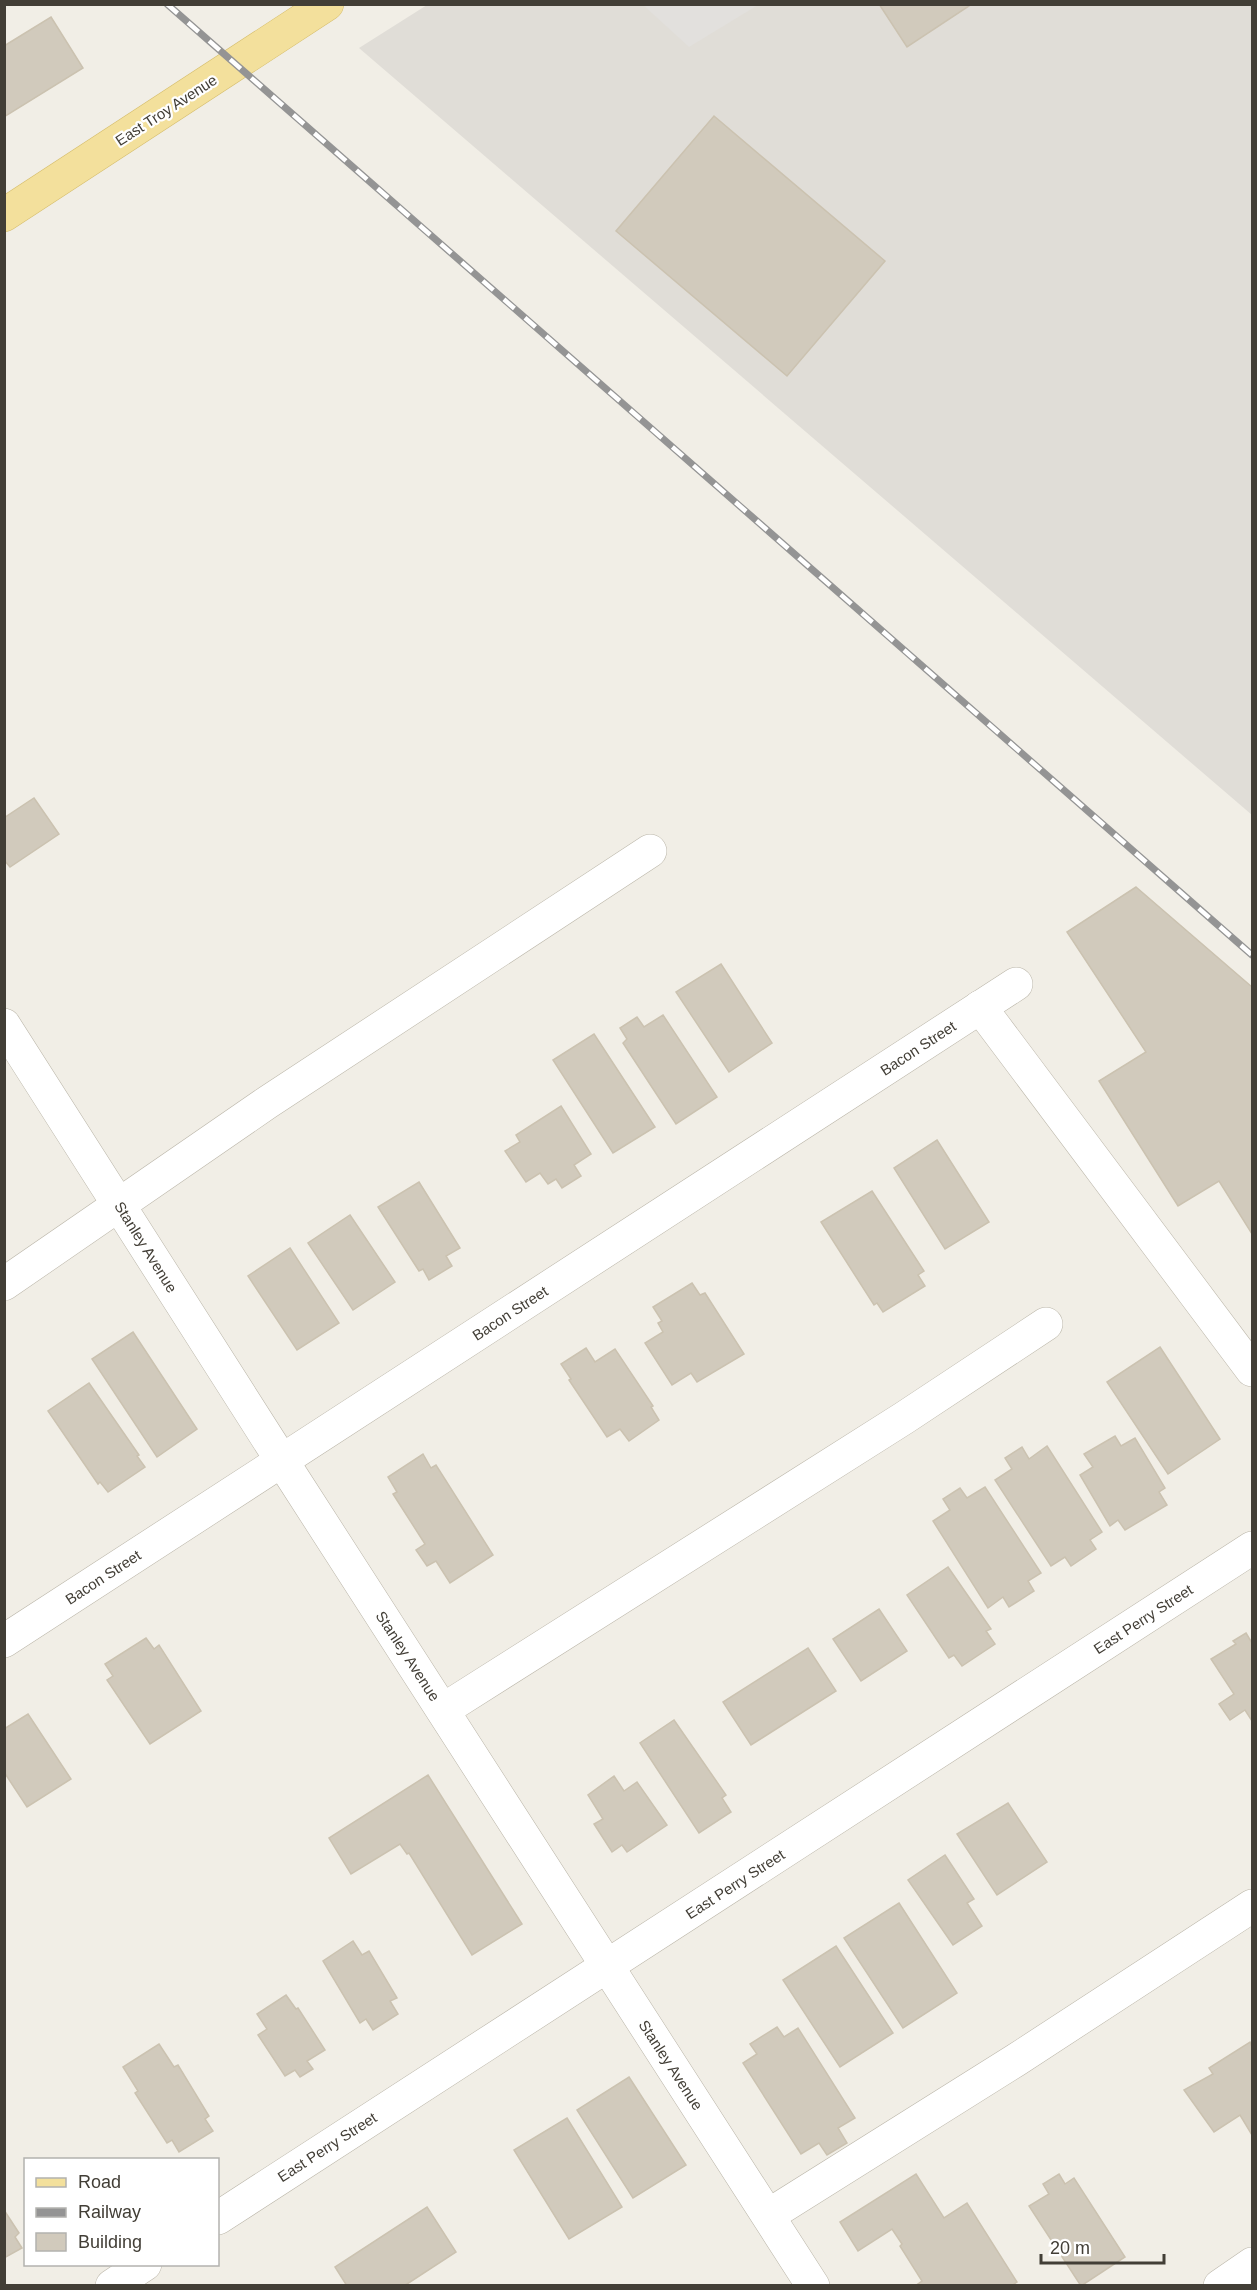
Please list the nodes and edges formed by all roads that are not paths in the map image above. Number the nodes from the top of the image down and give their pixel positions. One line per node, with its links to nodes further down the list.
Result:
1 (327, 4): 2 (main road, East Troy Avenue)
2 (4, 215)
3 (650, 851): 7 (street)
4 (1016, 984): 5 (street, Bacon Street)
5 (980, 1007): 10 (street); 11 (street, Bacon Street)
6 (4, 1025): 7 (street, Stanley Avenue)
7 (119, 1204): 8 (street); 11 (street, Stanley Avenue)
8 (4, 1284)
9 (1047, 1324): 14 (street)
10 (1252, 1370)
11 (282, 1461): 13 (street, Bacon Street); 14 (street, Stanley Avenue)
12 (1252, 1548): 16 (street, East Perry Street)
13 (4, 1641)
14 (442, 1710): 16 (street, Stanley Avenue)
15 (1252, 1906): 17 (street)
16 (607, 1967): 17 (street, Stanley Avenue); 18 (street, East Perry Street)
17 (769, 2215): 22 (street, Stanley Avenue)
18 (219, 2217)
19 (1252, 2264): 23 (street)
20 (143, 2266): 21 (street)
21 (112, 2286)
22 (813, 2286)
23 (1220, 2286)

